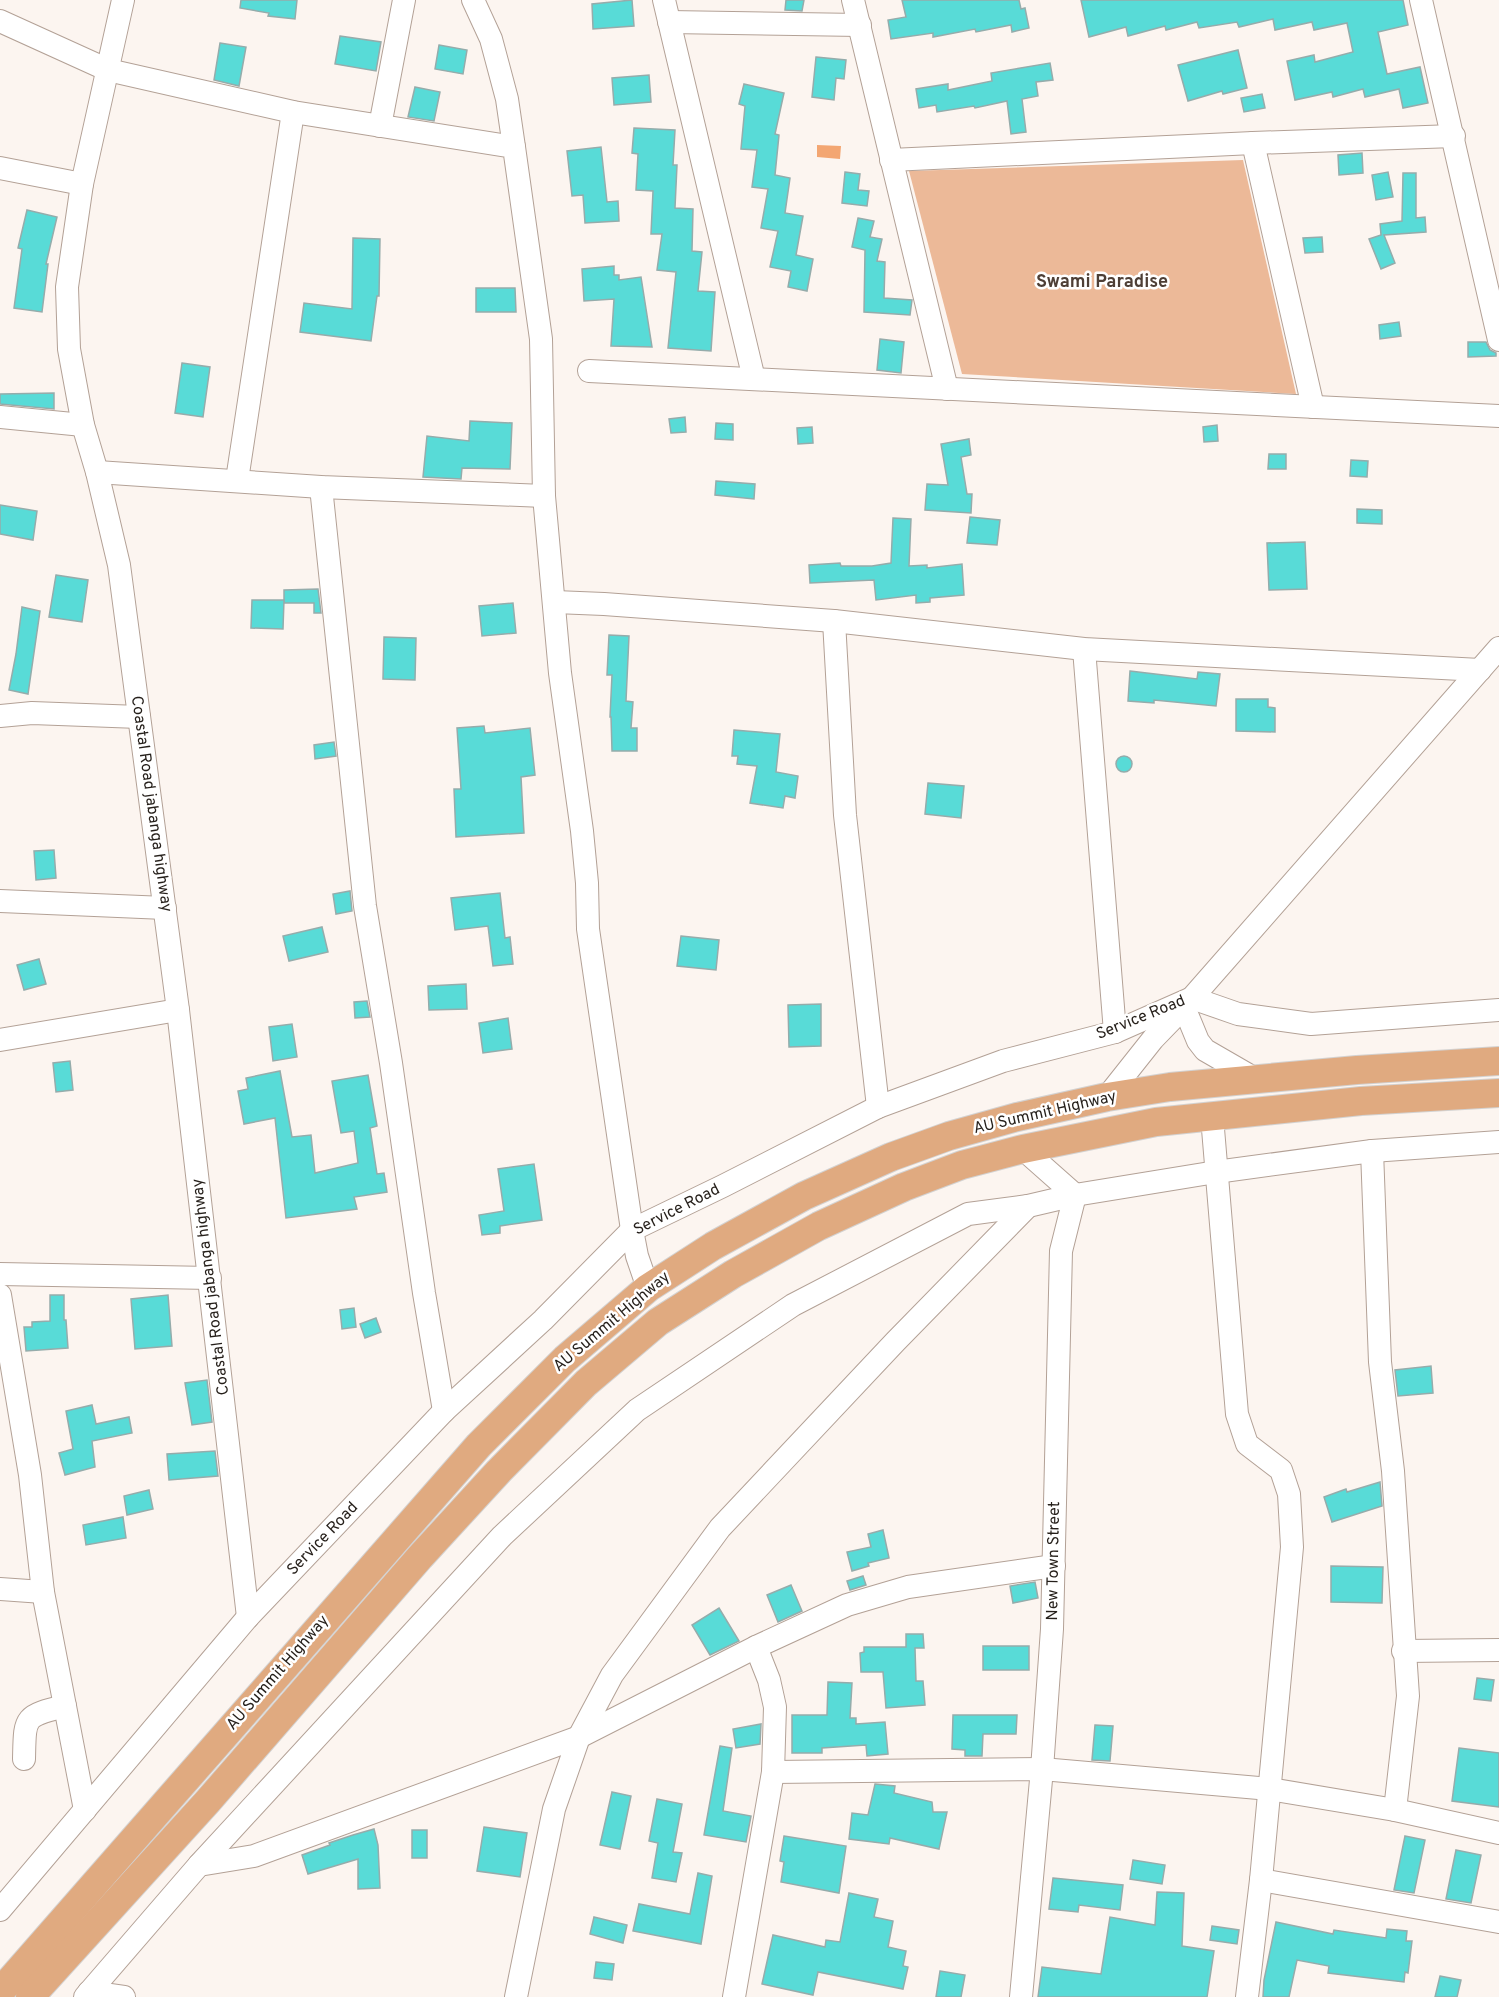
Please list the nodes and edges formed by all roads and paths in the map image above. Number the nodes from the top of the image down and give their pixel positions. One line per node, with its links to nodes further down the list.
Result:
1 (123, 0): 9 (street, Coastal Road jabanga highway)
2 (405, 0): 11 (street)
3 (474, 0): 14 (street)
4 (852, 0): 8 (street)
5 (1421, 0): 12 (street)
6 (667, 11): 8 (street); 21 (street)
7 (0, 21): 9 (street)
8 (860, 26): 15 (street)
9 (108, 70): 10 (street); 17 (street, Coastal Road jabanga highway)
10 (294, 112): 11 (street); 28 (street)
11 (380, 126): 14 (street)
12 (1454, 136): 13 (street); 18 (street)
13 (1252, 143): 15 (street); 23 (street)
14 (514, 147): 30 (street)
15 (891, 160): 22 (street)
16 (0, 168): 17 (street)
17 (82, 184): 26 (street, Coastal Road jabanga highway)
18 (1489, 251): 19 (street)
19 (1499, 340)
20 (589, 371): 21 (street)
21 (754, 379): 22 (street)
22 (947, 389): 23 (street)
23 (1313, 407): 24 (street)
24 (1499, 416)
25 (0, 417): 26 (street)
26 (83, 425): 27 (street, Coastal Road jabanga highway)
27 (97, 472): 28 (street); 37 (street, Coastal Road jabanga highway)
28 (237, 480): 29 (street)
29 (321, 487): 30 (street); 62 (street)
30 (544, 496): 31 (street)
31 (555, 602): 32 (street); 57 (street)
32 (834, 621): 34 (street); 49 (street)
33 (1499, 648): 35 (street)
34 (1084, 650): 35 (street); 43 (street)
35 (1480, 670): 40 (street)
36 (0, 716): 37 (street)
37 (139, 717): 39 (street, Coastal Road jabanga highway)
38 (0, 901): 39 (street)
39 (165, 908): 41 (street, Coastal Road jabanga highway)
40 (1188, 1002): 42 (street, Service Road); 43 (street, Service Road); 46 (street); 48 (street)
41 (178, 1010): 44 (street); 59 (street, Coastal Road jabanga highway)
42 (1499, 1010)
43 (1114, 1032): 49 (street, Service Road)
44 (0, 1040)
45 (1499, 1061): 46 (main road, AU Summit Highway)
46 (1257, 1080): 48 (main road, AU Summit Highway)
47 (1499, 1093): 50 (main road, AU Summit Highway)
48 (1107, 1096): 60 (main road, AU Summit Highway)
49 (878, 1107): 57 (street, Service Road)
50 (1212, 1117): 52 (main road, AU Summit Highway); 54 (street)
51 (1499, 1142): 53 (street)
52 (1023, 1149): 55 (street); 85 (main road, AU Summit Highway)
53 (1371, 1151): 54 (street); 69 (street)
54 (1216, 1172): 55 (street); 75 (street)
55 (1075, 1195): 56 (street); 63 (street, New Town Street)
56 (1028, 1206): 71 (street); 79 (street)
57 (632, 1230): 60 (street); 62 (street, Service Road)
58 (0, 1274): 59 (street)
59 (210, 1278): 66 (street, Coastal Road jabanga highway)
60 (648, 1288): 83 (main road, AU Summit Highway)
61 (0, 1295): 65 (street)
62 (444, 1411): 66 (street, Service Road)
63 (1054, 1566): 67 (street); 73 (street, New Town Street)
64 (0, 1589): 65 (street)
65 (43, 1592): 70 (street)
66 (248, 1617): 77 (street, Service Road)
67 (756, 1647): 71 (street); 74 (street)
68 (1499, 1650): 69 (street)
69 (1403, 1651): 76 (street)
70 (65, 1706): 72 (street); 77 (street)
71 (579, 1737): 79 (street); 87 (street)
72 (24, 1759)
73 (1042, 1769): 74 (street); 75 (street); 89 (street, New Town Street)
74 (773, 1772): 88 (street)
75 (1270, 1790): 76 (street); 80 (street)
76 (1395, 1809): 78 (street)
77 (86, 1810): 81 (street, Service Road)
78 (1499, 1833)
79 (199, 1865): 84 (street)
80 (1261, 1880): 82 (street); 90 (street)
81 (0, 1910)
82 (1499, 1922)
83 (0, 1992)
84 (87, 1994): 86 (street)
85 (30, 1997)
86 (124, 1997)
87 (516, 1997)
88 (734, 1997)
89 (1021, 1997)
90 (1247, 1997)

